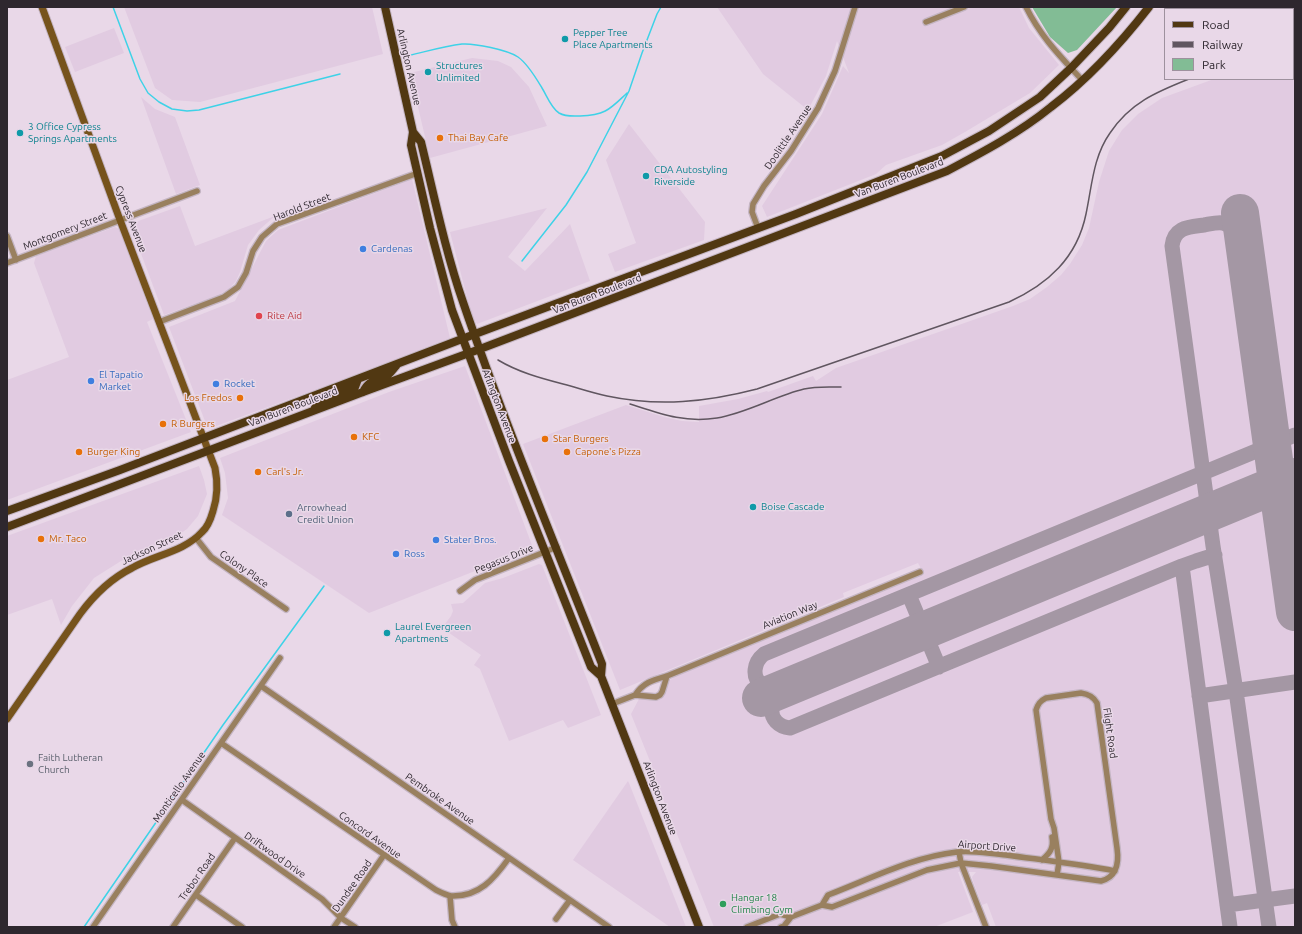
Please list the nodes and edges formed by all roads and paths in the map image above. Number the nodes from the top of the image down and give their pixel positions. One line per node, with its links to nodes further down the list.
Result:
1 (42, 7): 15 (street, Cypress Avenue)
2 (385, 7): 11 (main road, Arlington Avenue)
3 (855, 7): 16 (street, Doolittle Avenue)
4 (964, 7): 8 (street)
5 (1026, 7): 9 (street)
6 (1126, 7): 9 (main road, Van Buren Boulevard)
7 (1149, 7): 10 (main road, Van Buren Boulevard)
8 (926, 22)
9 (1071, 68): 10 (street); 16 (main road, Van Buren Boulevard)
10 (1082, 80): 23 (main road, Van Buren Boulevard)
11 (413, 132): 12 (main road, Arlington Avenue); 14 (main road, Arlington Avenue)
12 (418, 173): 14 (main road); 20 (street, Harold Street); 22 (main road, Arlington Avenue)
13 (197, 191): 15 (street, Montgomery Street)
14 (436, 204): 21 (main road, Arlington Avenue)
15 (120, 220): 18 (street, Montgomery Street); 20 (street, Cypress Avenue)
16 (758, 228): 21 (main road, Van Buren Boulevard)
17 (7, 236): 18 (street)
18 (16, 260): 19 (street, Montgomery Street)
19 (7, 263)
20 (159, 322): 29 (street, Cypress Avenue)
21 (475, 334): 22 (main road, Van Buren Boulevard); 23 (main road, Arlington Avenue)
22 (462, 339): 24 (main road, Arlington Avenue); 25 (main road, Van Buren Boulevard)
23 (480, 350): 24 (main road, Van Buren Boulevard); 36 (main road, Arlington Avenue)
24 (468, 354): 27 (main road, Van Buren Boulevard); 37 (main road, Arlington Avenue)
25 (397, 364): 26 (main road, Van Buren Boulevard); 27 (main road)
26 (358, 379): 28 (main road); 29 (main road, Van Buren Boulevard)
27 (363, 392): 28 (main road, Van Buren Boulevard)
28 (311, 412): 30 (main road, Van Buren Boulevard)
29 (203, 438): 30 (street, Jackson Street); 31 (main road, Van Buren Boulevard)
30 (208, 451): 33 (main road, Van Buren Boulevard); 35 (street, Jackson Street)
31 (38, 499): 32 (main road, Van Buren Boulevard); 33 (main road)
32 (7, 510)
33 (43, 513): 34 (main road, Van Buren Boulevard)
34 (7, 527)
35 (196, 538): 40 (street, Colony Place); 47 (street, Jackson Street)
36 (557, 547): 37 (street, Pegasus Drive); 42 (main road, Arlington Avenue)
37 (545, 552): 39 (street, Pegasus Drive); 42 (main road, Arlington Avenue)
38 (920, 572): 43 (street, Aviation Way)
39 (460, 591)
40 (286, 609)
41 (280, 658): 44 (street, Monticello Avenue)
42 (601, 676): 46 (main road, Arlington Avenue)
43 (667, 676): 45 (street, Aviation Way); 45 (street, Aviation Way)
44 (260, 686): 48 (street, Monticello Avenue); 54 (street, Pembroke Avenue)
45 (635, 695): 46 (street, Aviation Way)
46 (612, 704): 74 (main road, Arlington Avenue)
47 (7, 719)
48 (221, 743): 49 (street, Monticello Avenue); 53 (street, Concord Avenue)
49 (182, 800): 51 (street, Driftwood Drive); 67 (street, Monticello Avenue)
50 (1051, 819): 55 (street); 56 (street, Flight Road); 58 (street, Flight Road)
51 (235, 838): 60 (street, Trebor Road); 65 (street, Driftwood Drive)
52 (959, 852): 55 (street, Airport Drive); 57 (street); 63 (street, Airport Drive)
53 (384, 855): 61 (street, Concord Avenue); 65 (street, Dundee Road)
54 (509, 858): 61 (street); 62 (street, Pembroke Avenue)
55 (1042, 860): 56 (street, Airport Drive)
56 (1059, 862): 58 (street, Airport Drive); 59 (street, Flight Road)
57 (961, 863): 59 (street, Airport Drive); 63 (street, Airport Drive); 77 (street)
58 (1115, 871): 59 (street, Airport Drive)
59 (1057, 875)
60 (196, 895): 68 (street, Trebor Road); 69 (street)
61 (450, 896): 72 (street)
62 (570, 900): 66 (street); 73 (street, Pembroke Avenue)
63 (822, 905): 64 (street, Airport Drive)
64 (791, 917): 75 (street, Airport Drive); 76 (street, Airport Drive)
65 (341, 918): 70 (street, Dundee Road); 71 (street, Driftwood Drive)
66 (556, 919)
67 (93, 927)
68 (173, 927)
69 (242, 927)
70 (334, 927)
71 (355, 927)
72 (455, 927)
73 (609, 927)
74 (700, 927)
75 (747, 927)
76 (781, 927)
77 (986, 927)

